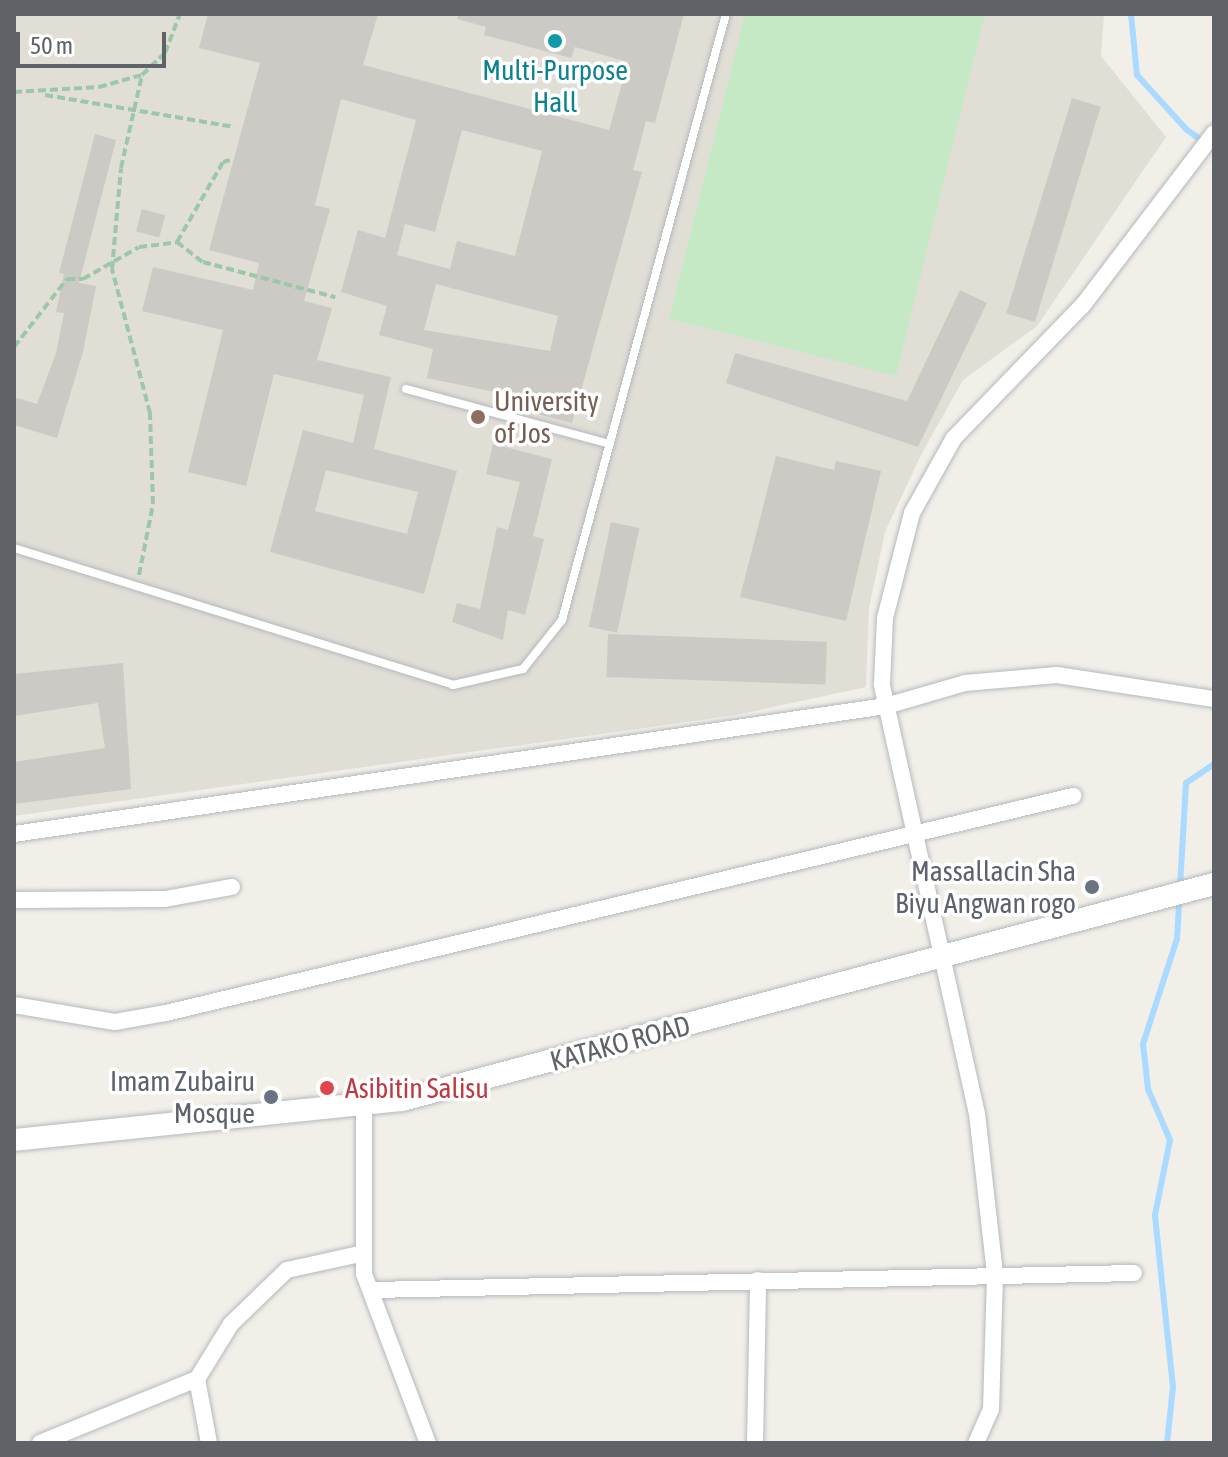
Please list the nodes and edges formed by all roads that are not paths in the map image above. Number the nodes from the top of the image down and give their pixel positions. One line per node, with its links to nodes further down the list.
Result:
1 (726, 14): 4 (lane)
2 (1214, 133): 7 (street)
3 (406, 389): 4 (lane)
4 (610, 444): 5 (lane)
5 (14, 548)
6 (1214, 699): 7 (street)
7 (886, 706): 9 (street); 10 (street)
8 (1073, 796): 9 (street)
9 (914, 834): 14 (street); 15 (street)
10 (15, 838)
11 (1214, 884): 14 (street, KATAKO ROAD)
12 (232, 887): 13 (street)
13 (14, 900)
14 (942, 957): 16 (street, KATAKO ROAD); 20 (street)
15 (14, 1005)
16 (364, 1106): 17 (street, KATAKO ROAD); 18 (street)
17 (14, 1140)
18 (360, 1254): 22 (street); 23 (street)
19 (1134, 1273): 20 (street)
20 (995, 1274): 21 (street); 28 (street)
21 (758, 1280): 22 (street); 27 (street)
22 (373, 1290): 26 (street)
23 (197, 1379): 24 (street); 25 (street)
24 (40, 1443)
25 (210, 1443)
26 (428, 1443)
27 (755, 1443)
28 (976, 1443)

